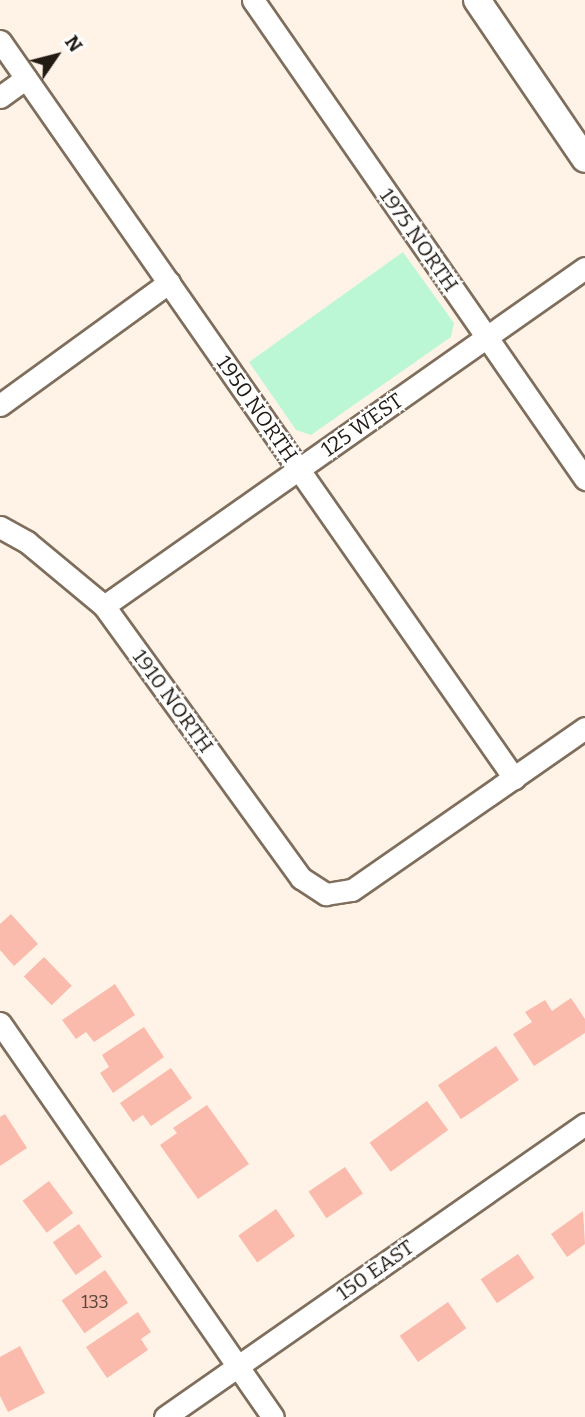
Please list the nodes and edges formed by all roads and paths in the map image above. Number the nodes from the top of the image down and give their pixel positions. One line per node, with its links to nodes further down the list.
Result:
1 (253, 0): 9 (street, 1975 NORTH)
2 (477, 0): 6 (street)
3 (0, 41): 4 (street, 1950 NORTH)
4 (26, 78): 5 (street); 8 (street, 1950 NORTH)
5 (0, 97)
6 (585, 159)
7 (585, 268): 9 (street, 125 WEST)
8 (169, 282): 10 (street); 11 (street, 1950 NORTH)
9 (486, 337): 11 (street, 125 WEST); 12 (street, 1975 NORTH)
10 (0, 405)
11 (299, 469): 14 (street, 125 WEST); 16 (street, 1950 NORTH)
12 (585, 479)
13 (0, 527): 14 (street, 1910 NORTH)
14 (104, 606): 16 (street, 1910 NORTH)
15 (585, 728): 16 (street)
16 (514, 778)
17 (0, 1023): 19 (street)
18 (585, 1124): 19 (street, 150 EAST)
19 (238, 1366): 20 (street, 150 EAST); 21 (street)
20 (165, 1417)
21 (273, 1417)

